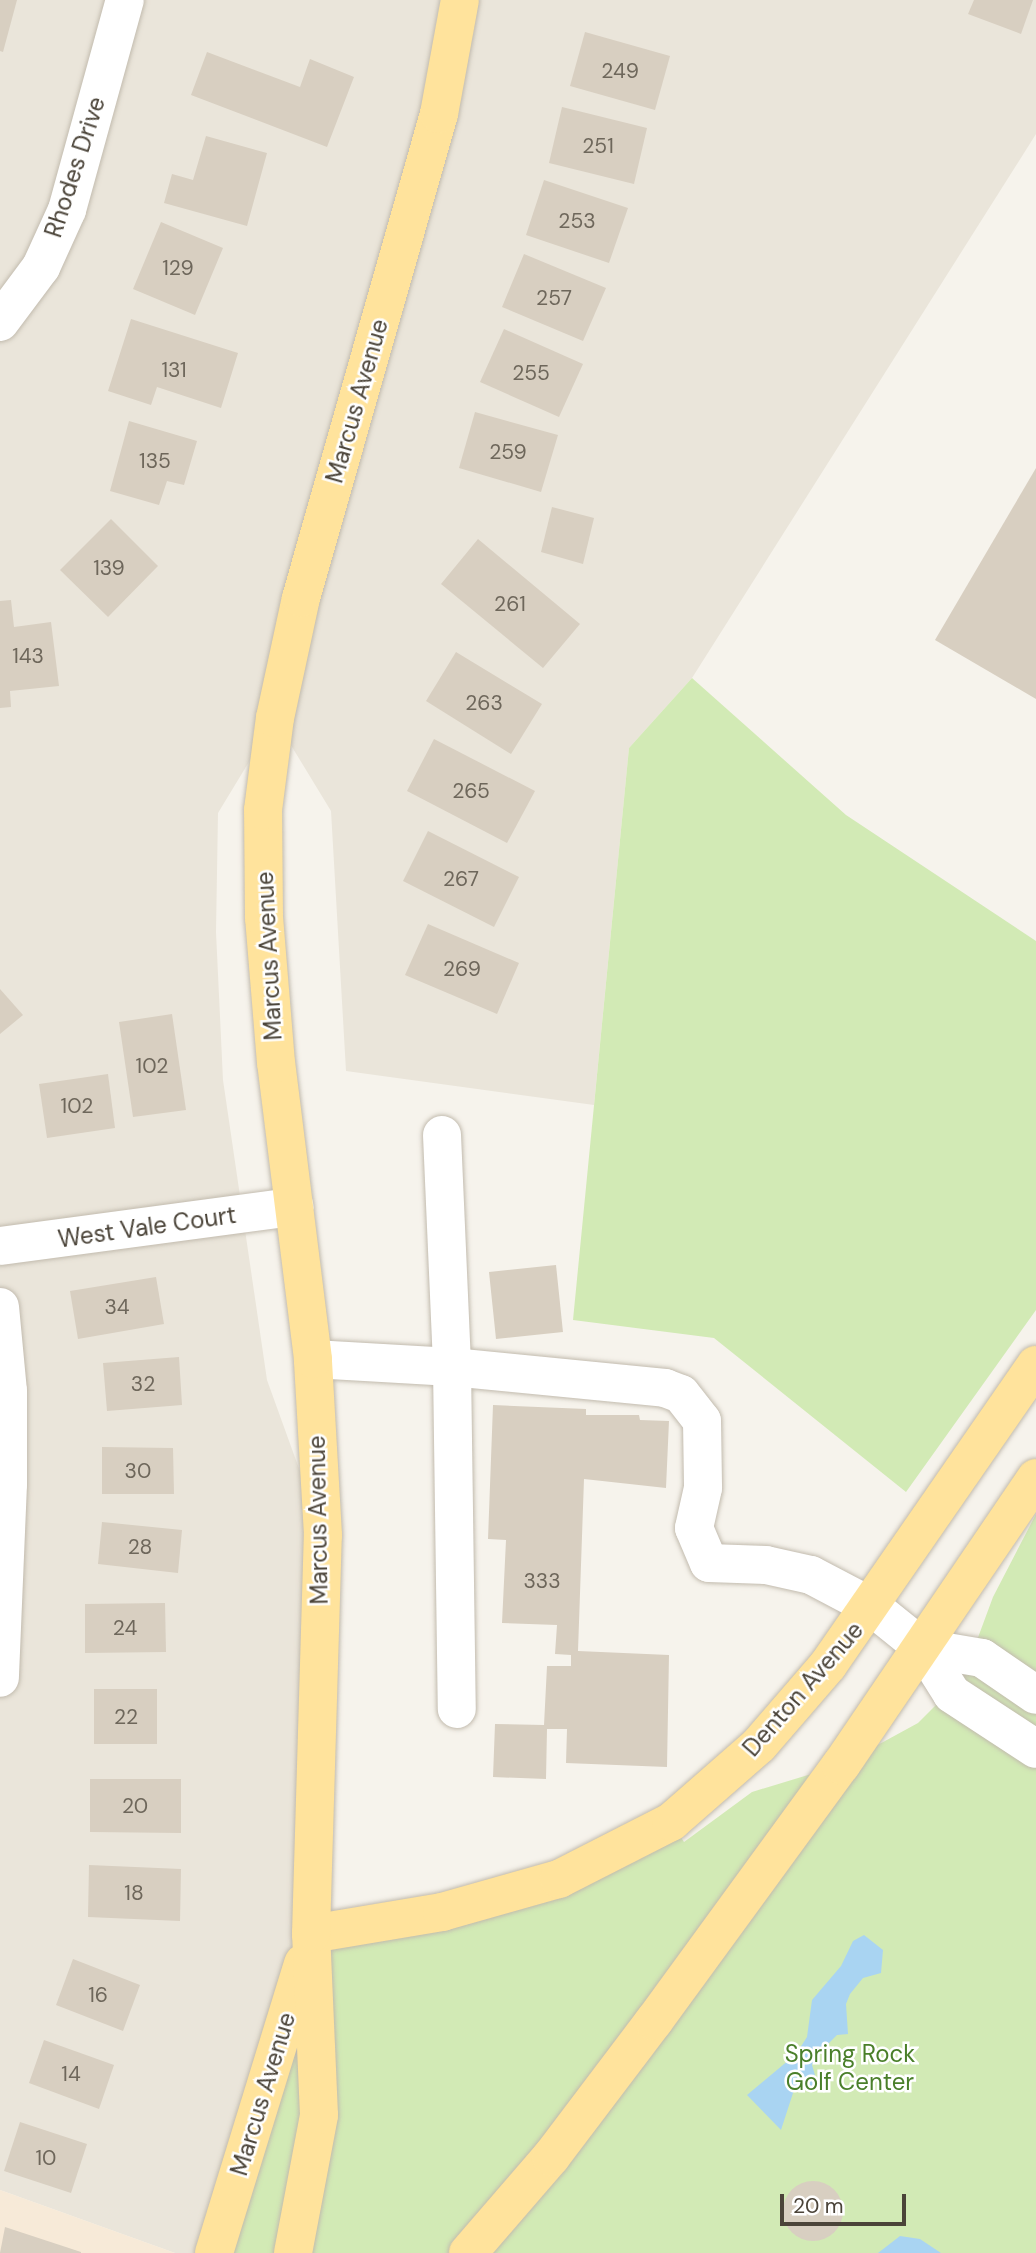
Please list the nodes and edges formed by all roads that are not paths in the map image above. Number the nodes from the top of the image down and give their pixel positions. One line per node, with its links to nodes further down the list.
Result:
1 (125, 0): 3 (street, Rhodes Drive)
2 (460, 0): 5 (main road, Marcus Avenue)
3 (0, 322)
4 (442, 1135): 10 (street)
5 (295, 1207): 6 (street, West Vale Court); 8 (main road, Marcus Avenue)
6 (0, 1246)
7 (0, 1307): 14 (street)
8 (313, 1359): 10 (street); 18 (main road, Marcus Avenue)
9 (1036, 1365): 12 (main road, Denton Avenue)
10 (452, 1367): 12 (street); 16 (street)
11 (1036, 1478): 13 (main road)
12 (872, 1607): 13 (street); 18 (main road, Denton Avenue)
13 (923, 1647): 15 (street); 17 (street); 21 (main road)
14 (0, 1678)
15 (1036, 1695)
16 (457, 1709)
17 (1036, 1749)
18 (312, 1934): 19 (main road, Marcus Avenue); 20 (main road, Marcus Avenue)
19 (214, 2253)
20 (293, 2253)
21 (468, 2253)

